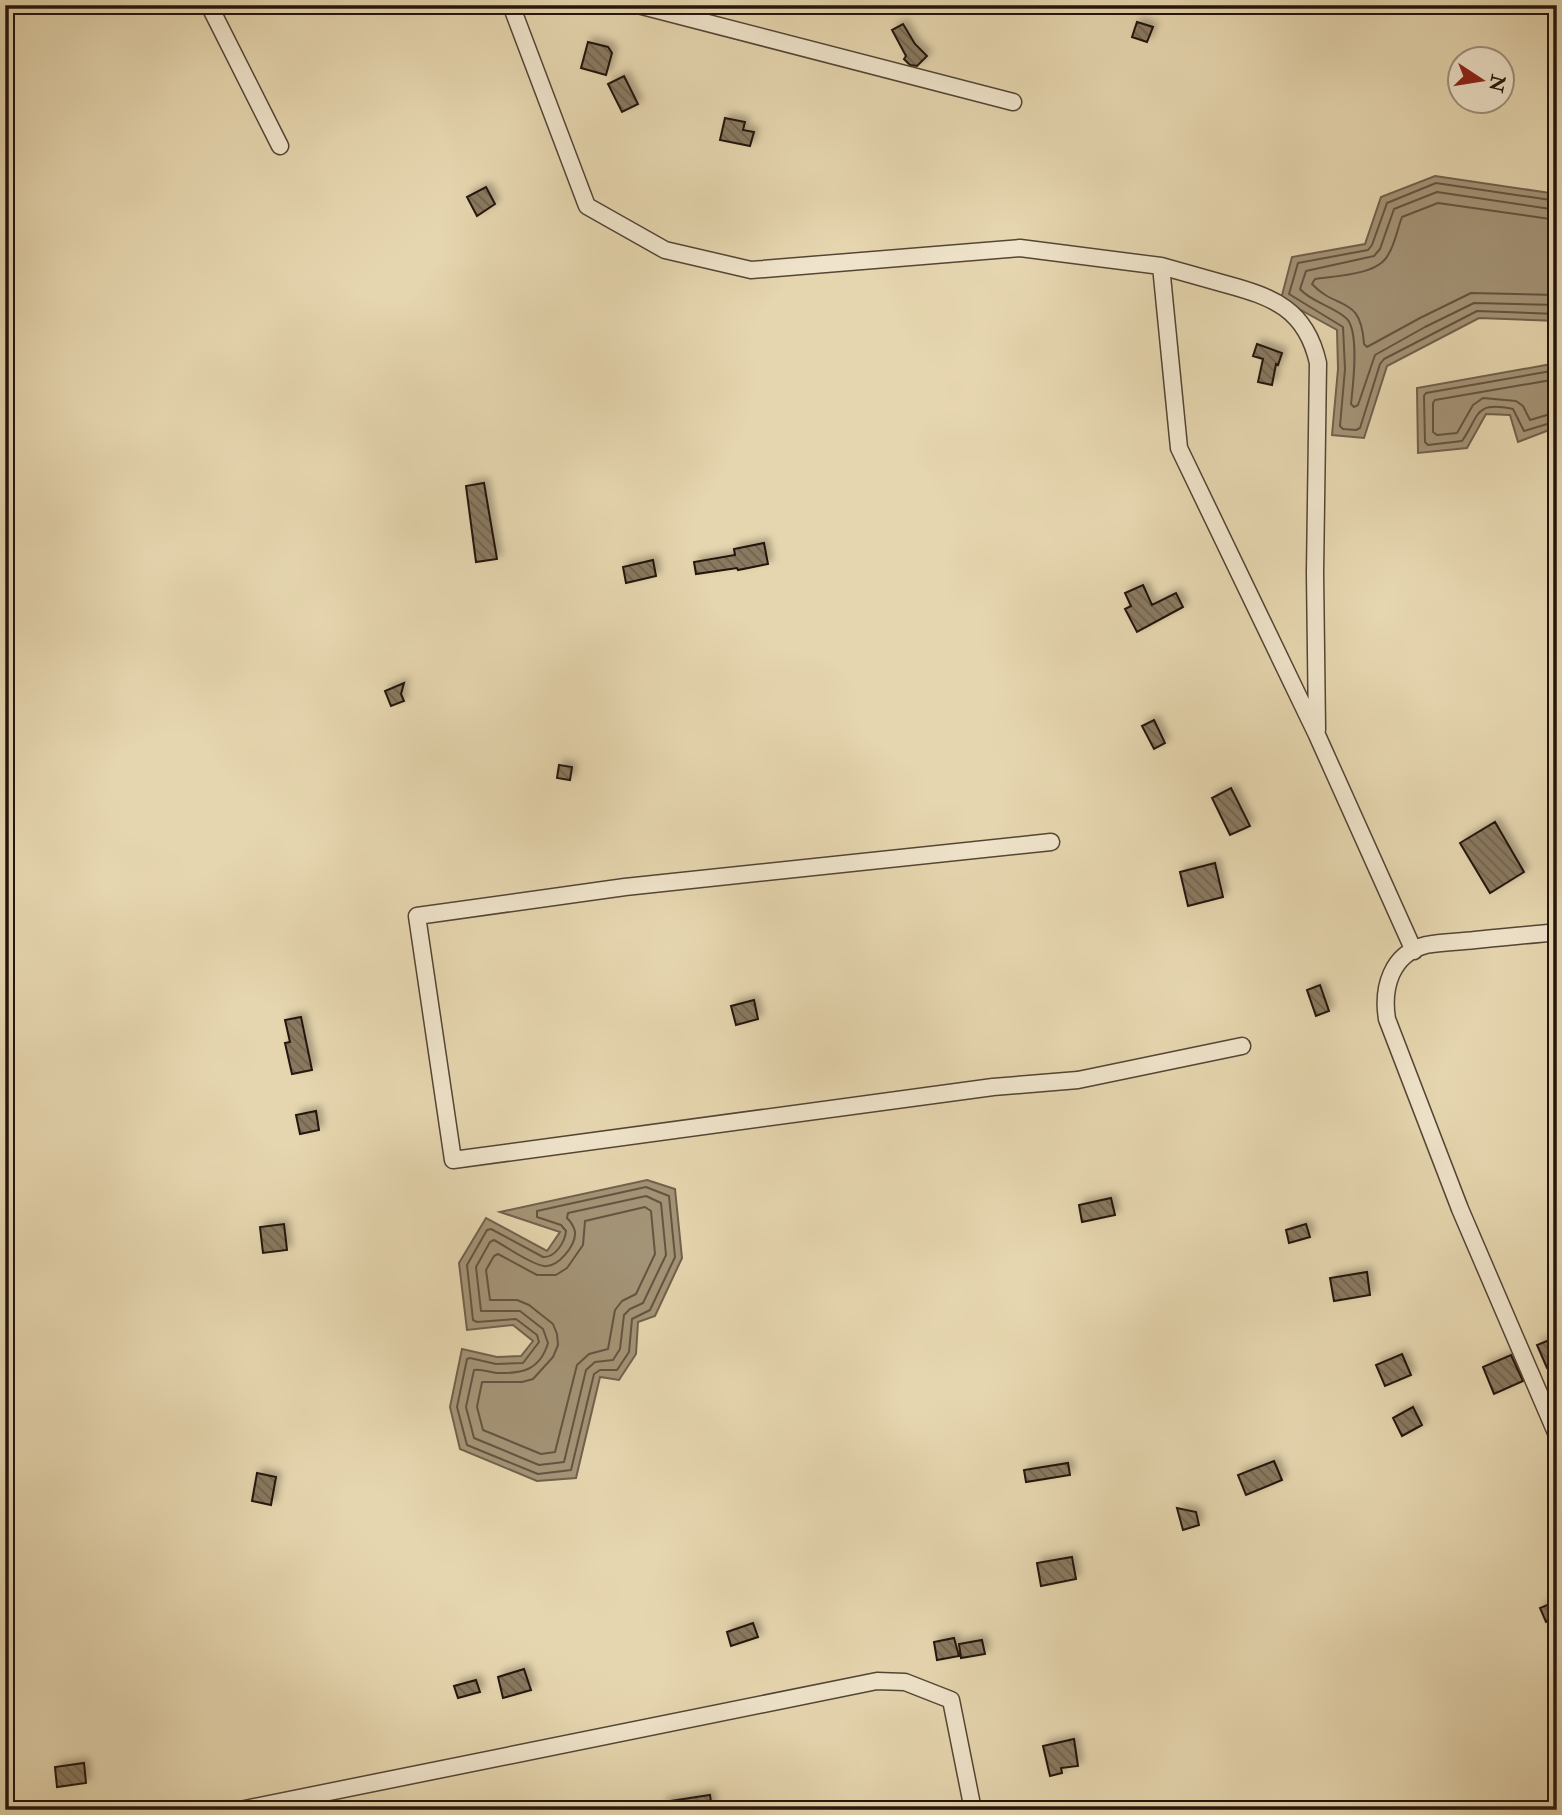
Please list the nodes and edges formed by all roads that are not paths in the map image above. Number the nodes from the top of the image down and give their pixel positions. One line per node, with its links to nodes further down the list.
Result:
1 (209, 5): 5 (street)
2 (511, 5): 6 (street)
3 (638, 5): 4 (street)
4 (1013, 102)
5 (280, 146)
6 (1161, 266): 7 (street); 7 (street)
7 (1317, 735): 10 (street)
8 (1051, 842): 11 (street)
9 (1557, 932): 10 (street)
10 (1414, 951): 12 (street)
11 (1242, 1046)
12 (1557, 1436)
13 (314, 1803): 14 (street); 15 (street)
14 (240, 1810)
15 (973, 1810)

